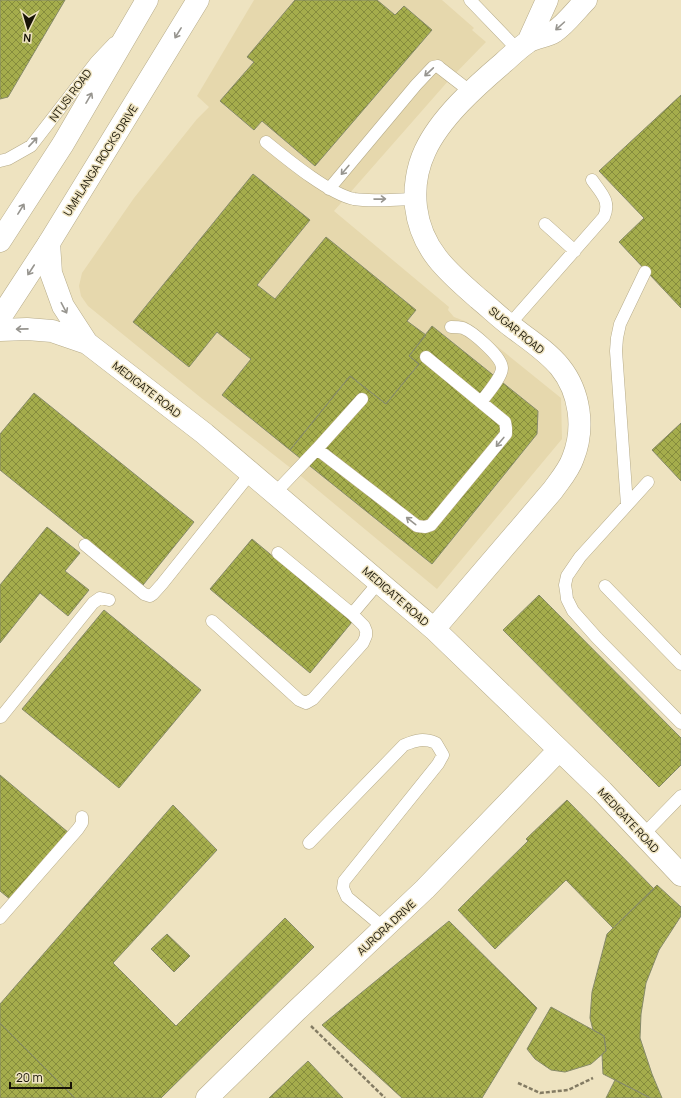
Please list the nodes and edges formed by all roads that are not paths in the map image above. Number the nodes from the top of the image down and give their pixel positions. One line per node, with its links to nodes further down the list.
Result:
1 (147, 0): 6 (street)
2 (198, 0): 16 (street, UMHLANGA ROCKS DRIVE, one-way to 16)
3 (547, 0): 7 (street, SUGAR ROAD)
4 (586, 0): 7 (street, SUGAR ROAD, one-way to 7)
5 (477, 2): 7 (lane)
6 (135, 21): 10 (lane, NTUSI ROAD, one-way to 6); 15 (street, one-way to 6)
7 (523, 46): 8 (street, SUGAR ROAD)
8 (471, 92): 12 (lane, one-way to 12); 13 (street, SUGAR ROAD)
9 (266, 142): 12 (lane)
10 (0, 161)
11 (592, 180): 17 (lane)
12 (329, 189): 13 (lane, one-way to 13)
13 (415, 199): 20 (street, SUGAR ROAD)
14 (546, 224): 17 (lane)
15 (0, 241)
16 (49, 243): 19 (street, UMHLANGA ROCKS DRIVE, one-way to 19); 23 (street, MEDIGATE ROAD, one-way to 23)
17 (575, 251): 20 (lane)
18 (645, 272): 31 (lane)
19 (0, 318)
20 (509, 325): 39 (street, SUGAR ROAD)
21 (451, 327): 26 (lane)
22 (0, 330): 23 (street, MEDIGATE ROAD, one-way to 22)
23 (87, 343): 28 (street, MEDIGATE ROAD)
24 (426, 357): 26 (lane)
25 (362, 399): 27 (lane)
26 (481, 402): 27 (lane, one-way to 27)
27 (317, 449): 30 (lane)
28 (250, 474): 30 (street, MEDIGATE ROAD); 32 (lane)
29 (648, 482): 31 (lane)
30 (275, 493): 34 (street, MEDIGATE ROAD)
31 (626, 505): 42 (lane)
32 (85, 545)
33 (278, 553): 37 (lane)
34 (379, 582): 37 (lane); 39 (street, MEDIGATE ROAD)
35 (605, 586): 40 (lane)
36 (109, 600): 41 (lane)
37 (352, 614): 38 (lane)
38 (212, 622)
39 (434, 629): 43 (street, MEDIGATE ROAD)
40 (679, 658)
41 (0, 716)
42 (681, 723)
43 (559, 750): 46 (street, MEDIGATE ROAD); 50 (street, AURORA DRIVE)
44 (681, 796): 46 (lane)
45 (82, 817): 49 (lane)
46 (643, 835): 48 (street, MEDIGATE ROAD)
47 (309, 843): 50 (lane)
48 (681, 875)
49 (0, 918)
50 (384, 928): 51 (street, AURORA DRIVE)
51 (207, 1098)

